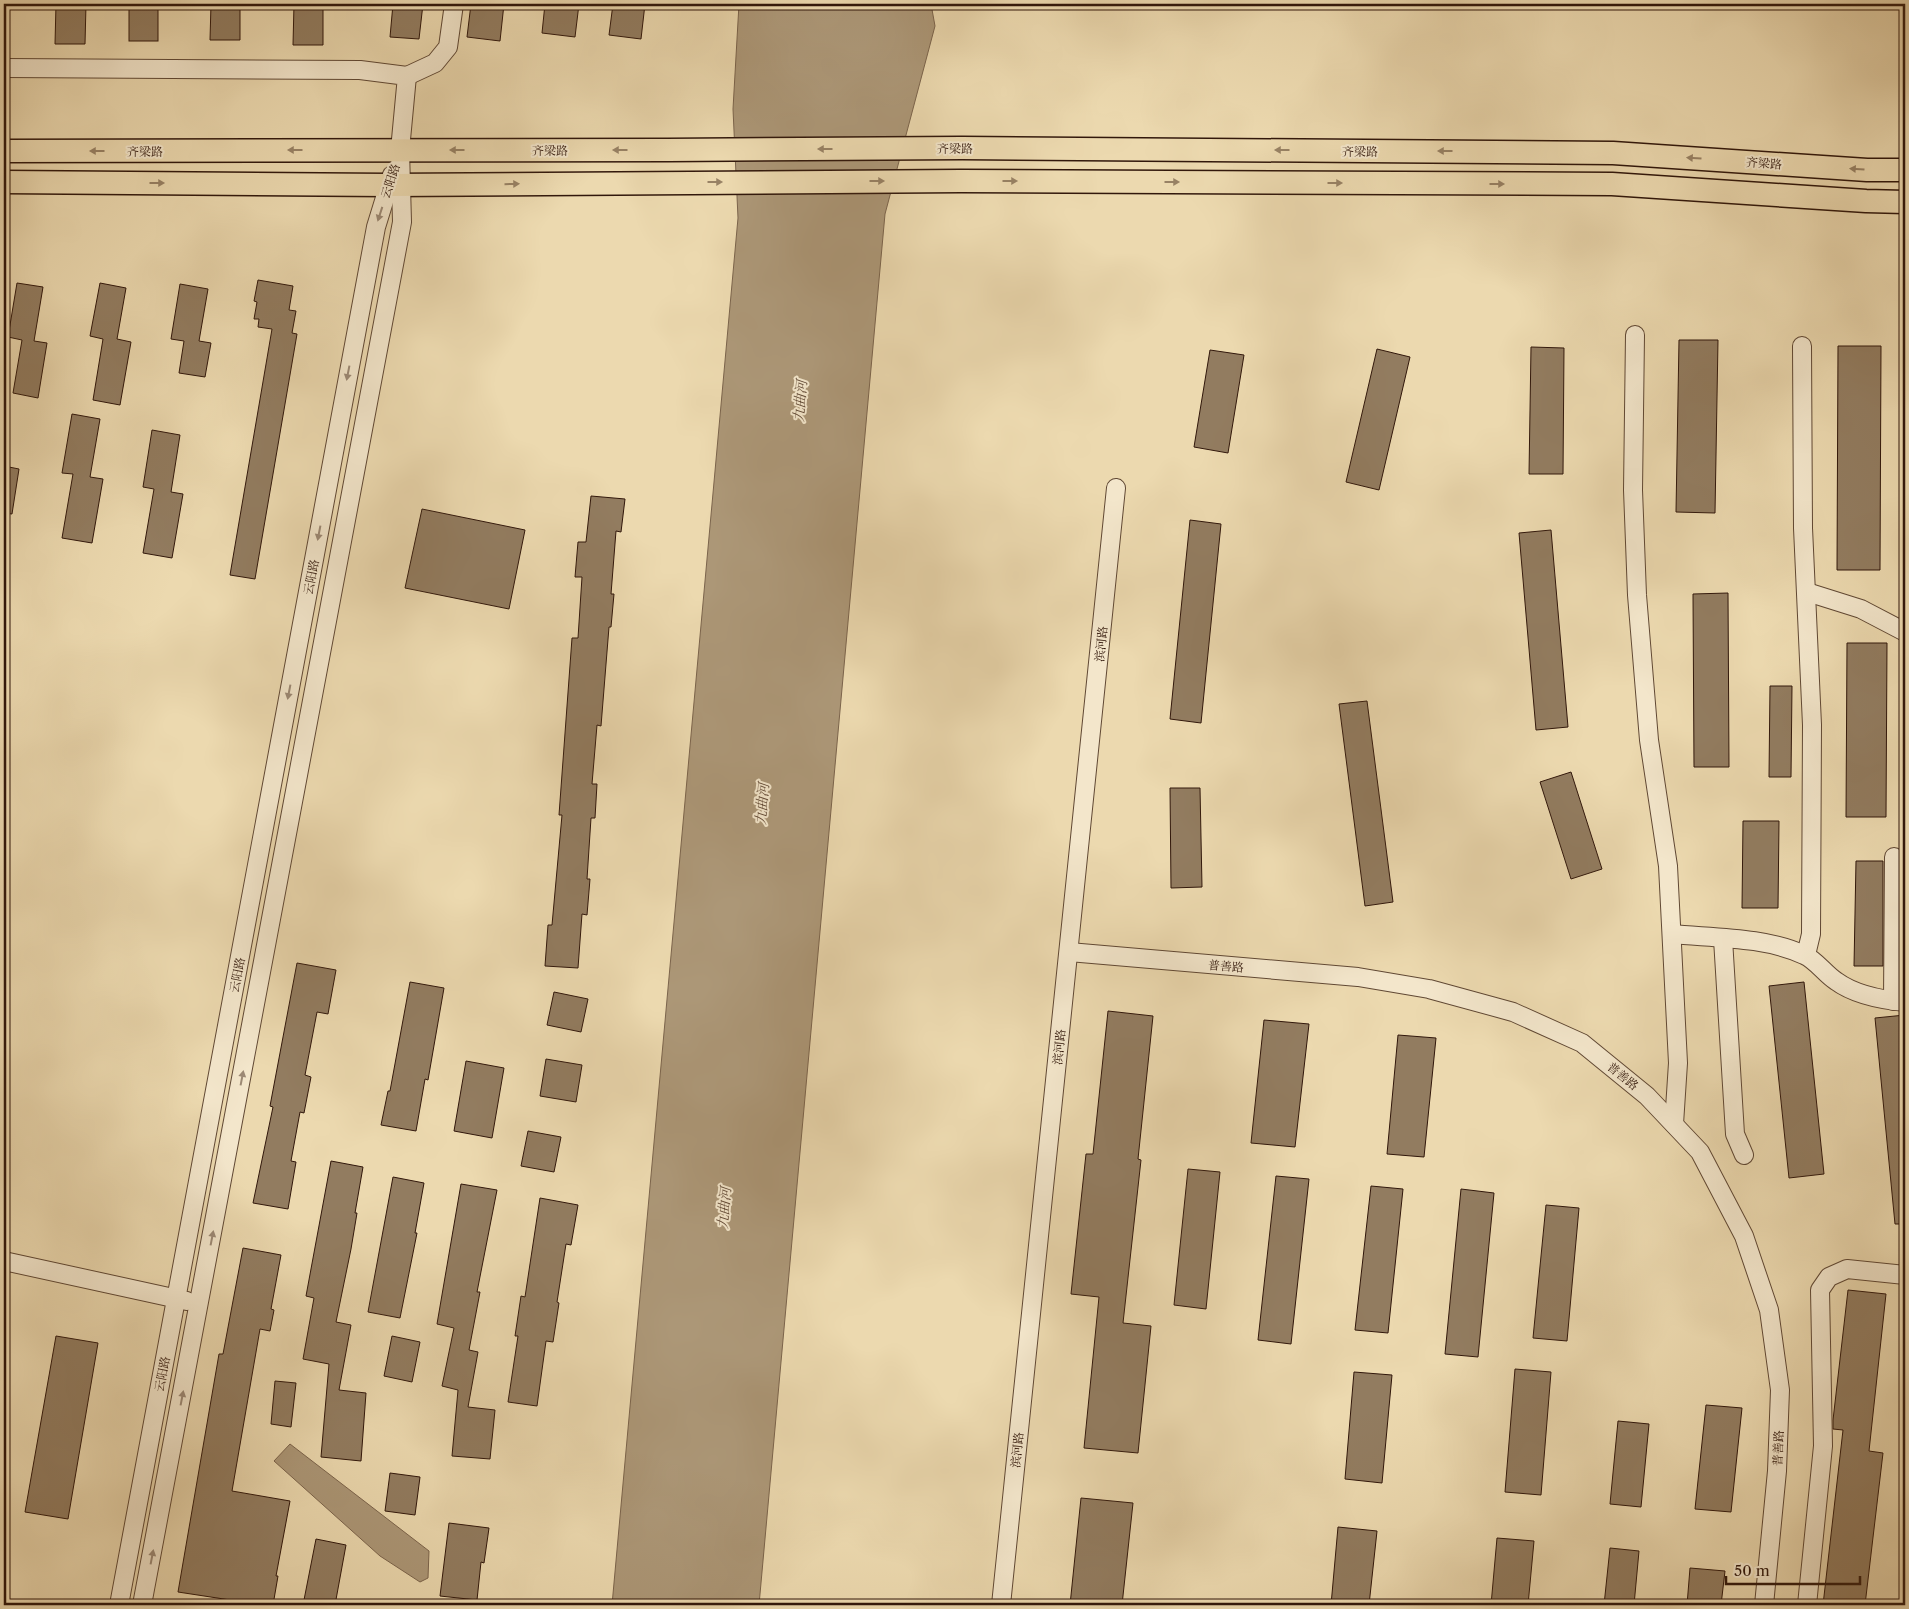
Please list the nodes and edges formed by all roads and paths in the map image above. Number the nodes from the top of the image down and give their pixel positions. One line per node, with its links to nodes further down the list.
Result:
1 (454, 4): 3 (street)
2 (4, 68): 3 (street)
3 (407, 76): 4 (street, 云阳路)
4 (400, 150): 5 (main road, 齐梁路, one-way to 5); 6 (main road, 齐梁路, one-way to 4); 8 (street, 云阳路)
5 (4, 151)
6 (1905, 170)
7 (4, 182): 8 (main road, one-way to 8)
8 (395, 185): 9 (main road, one-way to 9); 25 (street, 云阳路, one-way to 25); 26 (street, 云阳路, one-way to 8)
9 (1905, 202)
10 (1635, 335): 16 (street)
11 (1802, 346): 13 (street)
12 (1116, 488): 18 (street, 滨河路)
13 (1807, 592): 14 (street); 19 (street)
14 (1905, 632)
15 (1894, 857): 20 (street)
16 (1672, 934): 17 (street); 21 (street)
17 (1723, 939): 19 (street); 22 (street)
18 (1070, 952): 21 (street, 普善路); 29 (street, 滨河路)
19 (1806, 956): 20 (street)
20 (1899, 1001)
21 (1674, 1124): 30 (street, 普善路)
22 (1744, 1155)
23 (4, 1261): 25 (street)
24 (1905, 1275): 31 (street)
25 (176, 1299): 26 (street); 27 (street, 云阳路)
26 (199, 1304): 28 (street, 云阳路, one-way to 26)
27 (119, 1605)
28 (142, 1605)
29 (1001, 1605)
30 (1764, 1605)
31 (1807, 1605)

